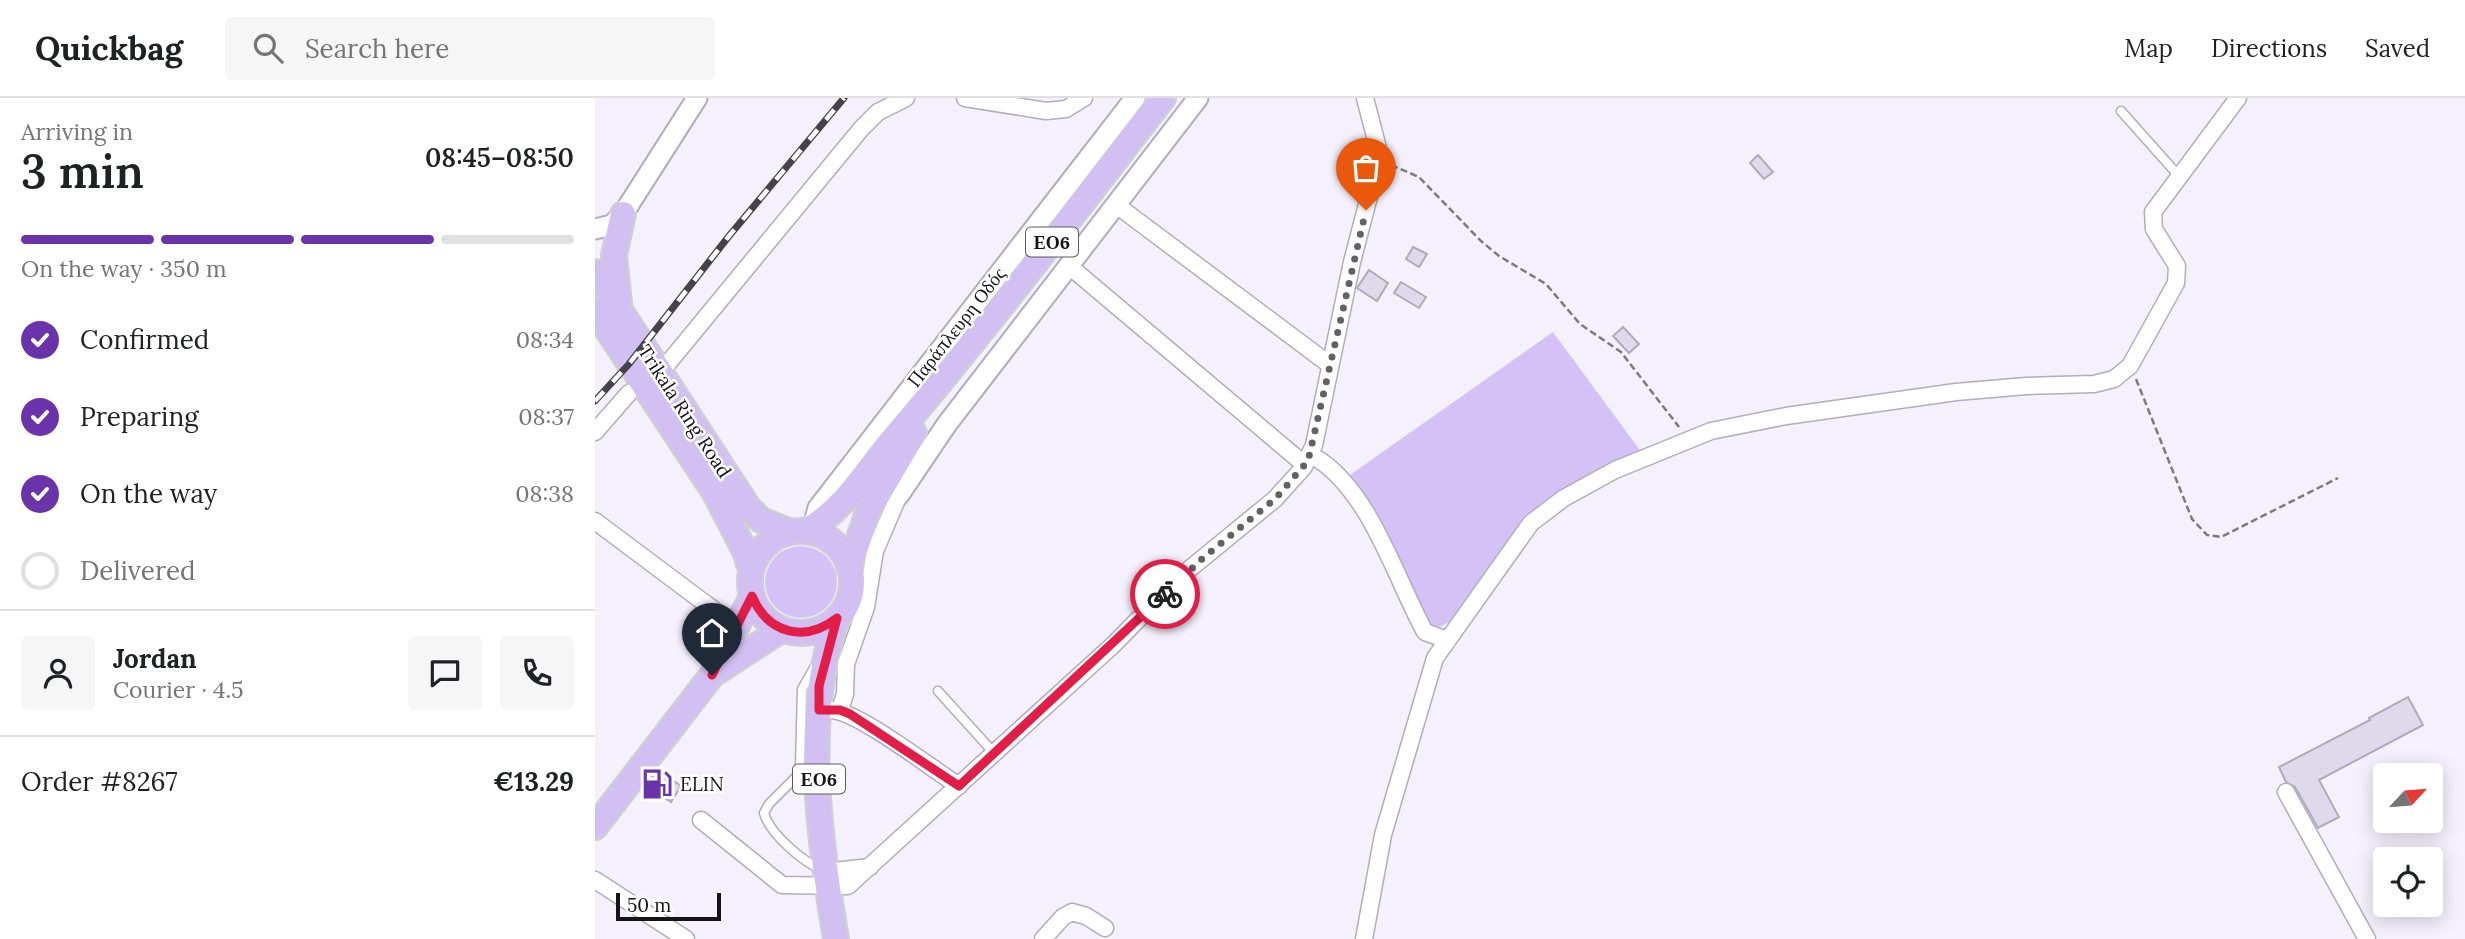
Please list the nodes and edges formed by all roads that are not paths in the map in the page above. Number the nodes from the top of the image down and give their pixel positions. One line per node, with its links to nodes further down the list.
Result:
1 (698, 98): 13 (street)
2 (906, 98): 20 (street)
3 (965, 98): 4 (street)
4 (1084, 98)
5 (1135, 98): 27 (street, Παράπλευρη Οδός)
6 (1163, 98): 21 (main road, ΕΟ6)
7 (1198, 98): 12 (street)
8 (1365, 98): 19 (street)
9 (2238, 98): 11 (street)
10 (2121, 111): 11 (lane)
11 (2178, 175): 35 (street)
12 (1115, 204): 15 (street); 19 (street)
13 (623, 214): 14 (street); 18 (main road)
14 (595, 229)
15 (1068, 265): 24 (street); 25 (street)
16 (595, 272): 18 (main road, Trikala Ring Road)
17 (595, 311): 29 (main road, Trikala Ring Road)
18 (623, 317): 20 (main road, Trikala Ring Road)
19 (1330, 365): 24 (street)
20 (660, 373): 27 (main road, Trikala Ring Road)
21 (940, 385): 25 (main road, ΕΟ6); 27 (main road, ΕΟ6)
22 (629, 393): 23 (street)
23 (595, 432)
24 (1312, 462): 34 (street); 40 (street)
25 (891, 490): 28 (main road, ΕΟ6); 39 (street)
26 (595, 521): 32 (street)
27 (803, 530): 28 (main road); 29 (main road, ΕΟ6)
28 (849, 568): 31 (main road, ΕΟ6)
29 (751, 570): 30 (main road)
30 (752, 596): 32 (main road); 33 (main road)
31 (837, 618): 33 (main road); 39 (main road, ΕΟ6)
32 (735, 630): 37 (main road)
33 (786, 631): 37 (main road); 39 (main road)
34 (1425, 632): 35 (street); 36 (street)
35 (1447, 640): 36 (street)
36 (1435, 658): 53 (street)
37 (712, 675): 46 (main road)
38 (938, 691): 40 (lane)
39 (823, 694): 41 (lane); 42 (street); 44 (main road, ΕΟ6)
40 (994, 753): 42 (street)
41 (802, 771): 44 (lane); 48 (lane)
42 (959, 786): 48 (street)
43 (2286, 792): 54 (street)
44 (819, 797): 48 (main road, ΕΟ6)
45 (701, 820): 48 (street)
46 (595, 827)
47 (595, 880): 50 (street)
48 (826, 880): 51 (main road, ΕΟ6)
49 (1105, 928): 52 (street)
50 (686, 939)
51 (836, 939)
52 (1043, 939)
53 (1364, 939)
54 (2367, 939)

